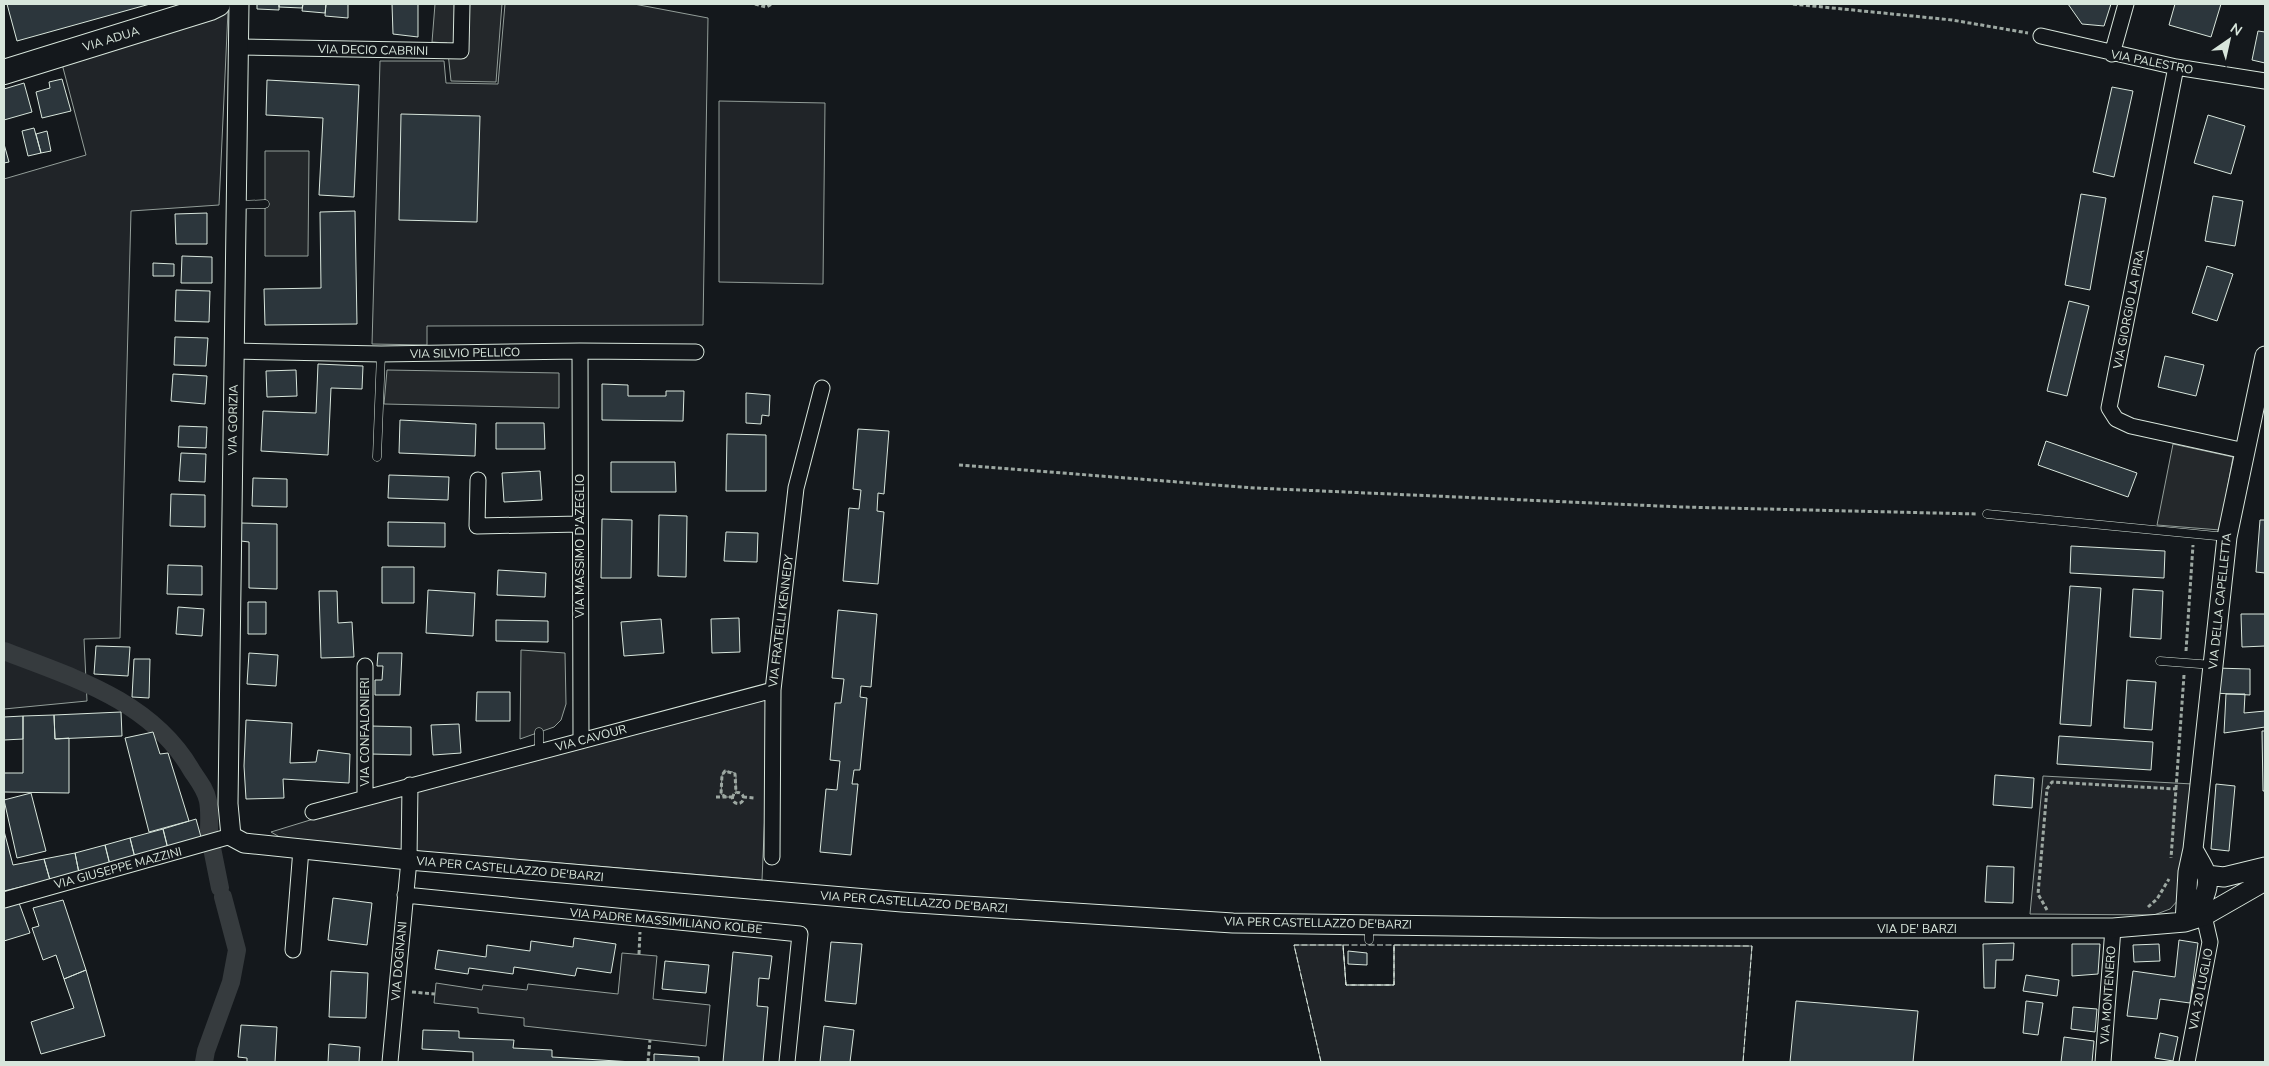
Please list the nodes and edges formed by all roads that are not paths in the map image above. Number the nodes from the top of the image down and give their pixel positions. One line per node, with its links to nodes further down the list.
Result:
1 (218, 4): 9 (main road, VIA ADUA)
2 (239, 4): 6 (street, VIA GORIZIA)
3 (462, 4): 6 (street, VIA DECIO CABRINI)
4 (2126, 4): 7 (street)
5 (2041, 36): 7 (street, VIA PALESTRO)
6 (238, 47): 12 (street, VIA GORIZIA)
7 (2112, 54): 8 (street, VIA PALESTRO)
8 (2176, 67): 10 (street, VIA PALESTRO); 19 (street, VIA GIORGIO LA PIRA)
9 (4, 72)
10 (2265, 81)
11 (265, 204): 12 (lane)
12 (236, 205): 13 (street, VIA GORIZIA)
13 (234, 351): 16 (street, VIA SILVIO PELLICO); 35 (street, VIA GORIZIA)
14 (580, 351): 15 (street, VIA SILVIO PELLICO); 16 (street, VIA SILVIO PELLICO); 23 (street, VIA MASSIMO D'AZEGLIO)
15 (696, 352)
16 (381, 354): 20 (lane)
17 (2265, 356): 19 (street, VIA DELLA CAPELLETTA)
18 (822, 388): 28 (street, VIA FRATELLI KENNEDY)
19 (2245, 451): 24 (street, VIA DELLA CAPELLETTA)
20 (377, 457)
21 (478, 480): 23 (street)
22 (1987, 514): 24 (lane)
23 (580, 524): 30 (street, VIA MASSIMO D'AZEGLIO)
24 (2227, 537): 27 (street, VIA DELLA CAPELLETTA)
25 (2160, 661): 27 (lane)
26 (365, 666): 33 (street, VIA CONFALONIERI)
27 (2213, 666): 37 (street, VIA DELLA CAPELLETTA)
28 (773, 690): 30 (street, VIA CAVOUR); 38 (street, VIA FRATELLI KENNEDY)
29 (539, 732): 31 (lane)
30 (581, 741): 31 (street, VIA CAVOUR)
31 (539, 752): 32 (street, VIA CAVOUR)
32 (410, 785): 33 (street, VIA CAVOUR); 39 (street)
33 (365, 797): 34 (street, VIA CAVOUR)
34 (314, 812)
35 (231, 836): 36 (street, VIA PER CASTELLAZZO DE'BARZI); 44 (street, VIA GIUSEPPE MAZZINI)
36 (301, 849): 39 (street, VIA PER CASTELLAZZO DE'BARZI); 49 (street)
37 (2193, 850): 41 (street); 46 (street, VIA DELLA CAPELLETTA)
38 (772, 857)
39 (409, 860): 43 (street, VIA DOGNANI); 47 (street, VIA PER CASTELLAZZO DE'BARZI)
40 (2265, 867): 41 (street)
41 (2206, 874): 46 (street)
42 (2265, 881): 45 (street, VIA DE' BARZI)
43 (405, 895): 50 (street, VIA DOGNANI); 51 (street, VIA PADRE MASSIMILIANO KOLBE)
44 (4, 900)
45 (2204, 916): 46 (street, VIA DE' BARZI); 53 (street, VIA 20 LUGLIO)
46 (2185, 922): 48 (street, VIA DE' BARZI)
47 (1600, 928): 48 (street, VIA DE' BARZI)
48 (2113, 928): 52 (street, VIA MONTENERO)
49 (293, 950)
50 (390, 1062)
51 (788, 1062)
52 (2103, 1062)
53 (2187, 1062)

